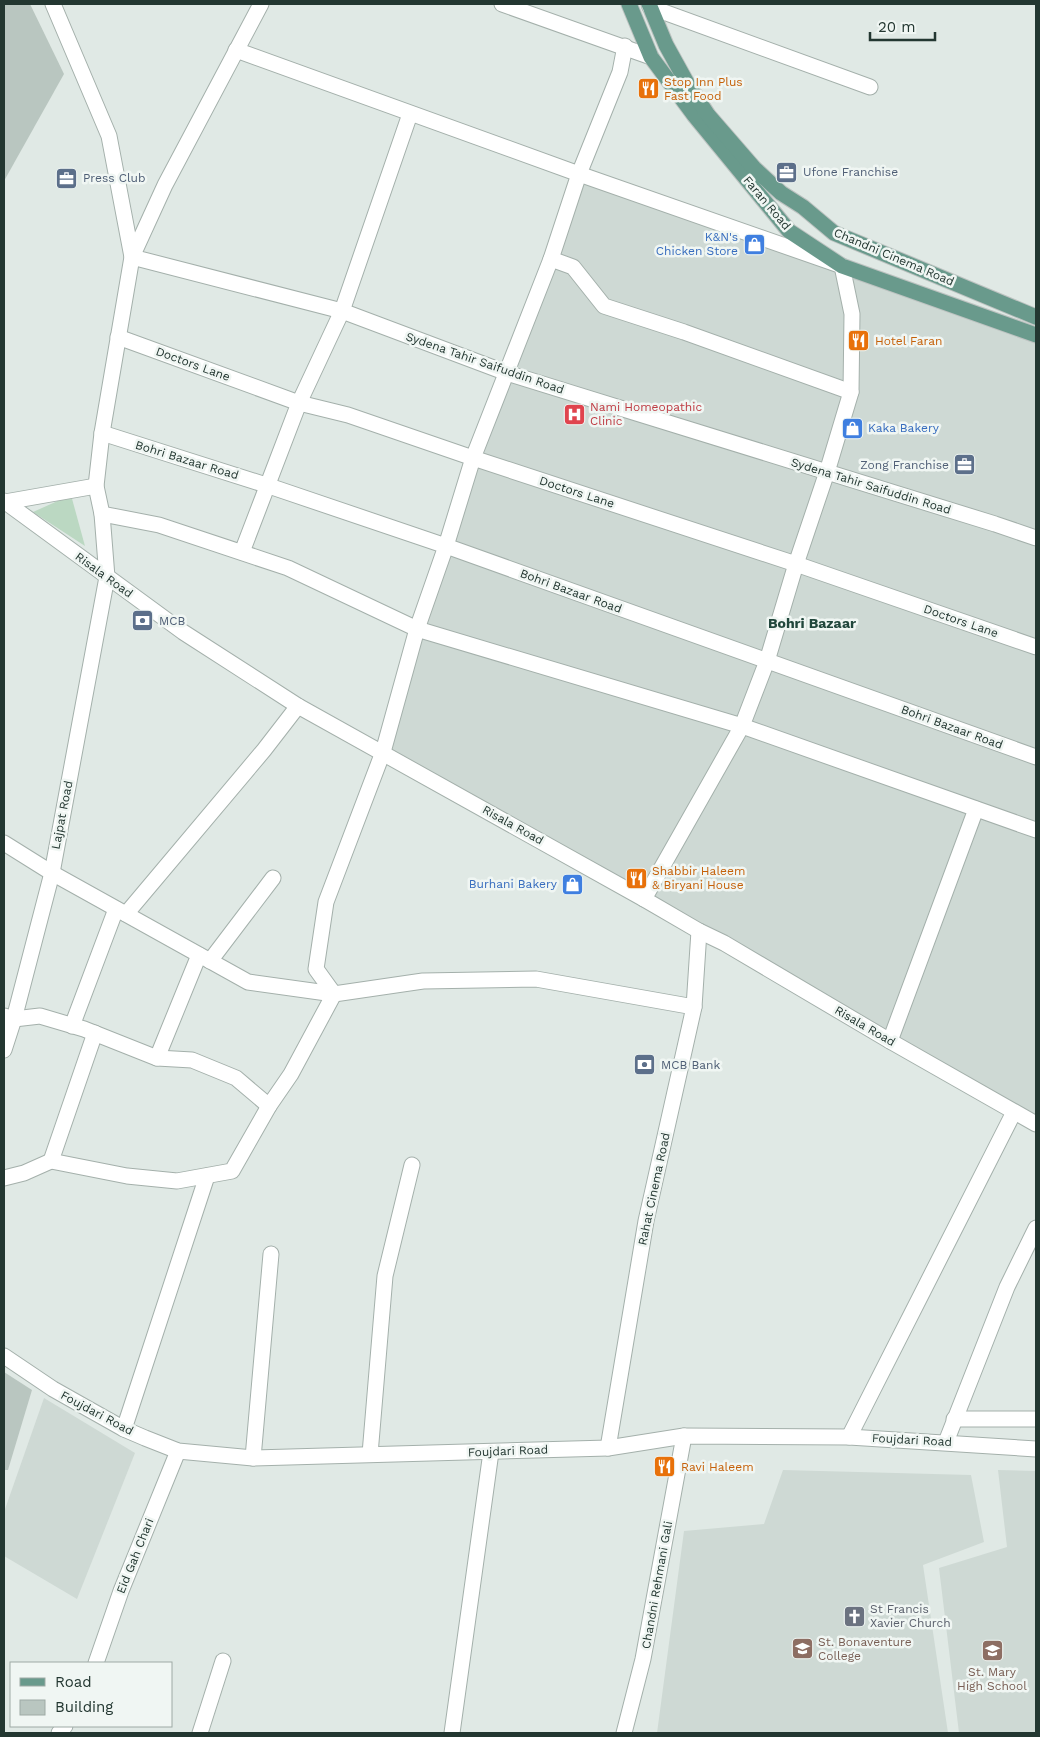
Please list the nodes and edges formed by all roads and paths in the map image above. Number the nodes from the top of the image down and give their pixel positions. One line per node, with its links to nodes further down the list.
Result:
1 (53, 4): 12 (street)
2 (261, 4): 7 (street)
3 (502, 4): 6 (street)
4 (630, 4): 8 (main road, Faran Road)
5 (649, 6): 9 (street); 16 (main road, Chandni Cinema Road)
6 (625, 46): 8 (street); 11 (street)
7 (236, 50): 10 (street); 12 (street)
8 (651, 57): 14 (main road, Faran Road)
9 (870, 87)
10 (410, 114): 11 (street); 15 (street)
11 (579, 174): 13 (street); 14 (street)
12 (132, 256): 15 (street, Sydena Tahir Saifuddin Road); 18 (street, Lajpat Road)
13 (551, 259): 19 (street); 20 (street)
14 (842, 266): 17 (main road, Faran Road); 20 (street)
15 (342, 310): 19 (street, Sydena Tahir Saifuddin Road); 21 (street)
16 (1036, 317)
17 (1036, 335)
18 (118, 337): 21 (street, Doctors Lane); 22 (street, Lajpat Road)
19 (507, 373): 23 (street); 24 (street, Sydena Tahir Saifuddin Road)
20 (851, 392): 24 (street)
21 (299, 403): 23 (street, Doctors Lane); 26 (street)
22 (102, 433): 25 (street, Lajpat Road); 26 (street, Bohri Bazaar Road)
23 (473, 458): 30 (street); 32 (street, Doctors Lane)
24 (827, 472): 29 (street, Sydena Tahir Saifuddin Road); 32 (street)
25 (96, 486): 27 (street, Risala Road); 28 (street, Lajpat Road)
26 (269, 486): 30 (street, Bohri Bazaar Road); 31 (street)
27 (4, 502): 33 (street, Risala Road)
28 (102, 514): 31 (street); 33 (street, Lajpat Road)
29 (1036, 538)
30 (446, 546): 34 (street); 36 (street, Bohri Bazaar Road)
31 (242, 552): 34 (street)
32 (796, 564): 35 (street, Doctors Lane); 36 (street)
33 (107, 577): 37 (street, Risala Road); 44 (street, Lajpat Road)
34 (417, 629): 38 (street); 39 (street)
35 (1036, 647)
36 (766, 661): 38 (street); 40 (street, Bohri Bazaar Road)
37 (298, 706): 39 (street, Risala Road); 47 (street)
38 (742, 726): 41 (street); 46 (street)
39 (383, 752): 46 (street, Risala Road); 50 (street)
40 (1036, 758)
41 (976, 809): 42 (street); 55 (street)
42 (1036, 830)
43 (4, 843): 44 (street)
44 (52, 873): 47 (street); 52 (street, Lajpat Road)
45 (273, 878): 49 (street)
46 (644, 898): 48 (street, Risala Road)
47 (121, 912): 49 (street); 53 (street)
48 (699, 931): 51 (street, Rahat Cinema Road); 55 (street, Risala Road)
49 (205, 958): 50 (street); 57 (street)
50 (334, 994): 51 (street); 58 (street)
51 (694, 1007): 74 (street, Rahat Cinema Road)
52 (9, 1017): 53 (street); 56 (street, Lajpat Road)
53 (72, 1026): 54 (street)
54 (95, 1034): 57 (street); 61 (street)
55 (890, 1041): 59 (street, Risala Road)
56 (4, 1050)
57 (157, 1058): 58 (street)
58 (269, 1106): 63 (street)
59 (1014, 1112): 60 (street, Risala Road); 72 (street)
60 (1036, 1124)
61 (51, 1161): 63 (street); 64 (street)
62 (412, 1165): 78 (street)
63 (207, 1176): 70 (street)
64 (4, 1178)
65 (1036, 1228): 68 (street)
66 (271, 1254): 79 (street)
67 (4, 1356): 70 (street, Foujdari Road)
68 (954, 1419): 69 (street); 73 (street)
69 (1036, 1419)
70 (124, 1429): 76 (street, Foujdari Road)
71 (684, 1436): 72 (street, Foujdari Road); 74 (street, Foujdari Road); 84 (street, Chandni Rehmani Gali)
72 (849, 1437): 73 (street, Foujdari Road)
73 (946, 1442): 75 (street, Foujdari Road)
74 (608, 1448): 77 (street, Foujdari Road)
75 (1036, 1449)
76 (178, 1451): 79 (street, Foujdari Road); 80 (street, Eid Gah Chari)
77 (491, 1452): 78 (street, Foujdari Road); 83 (street)
78 (370, 1454): 79 (street, Foujdari Road)
79 (252, 1458)
80 (96, 1662)
81 (223, 1662): 82 (street)
82 (200, 1733)
83 (452, 1733)
84 (624, 1733)

